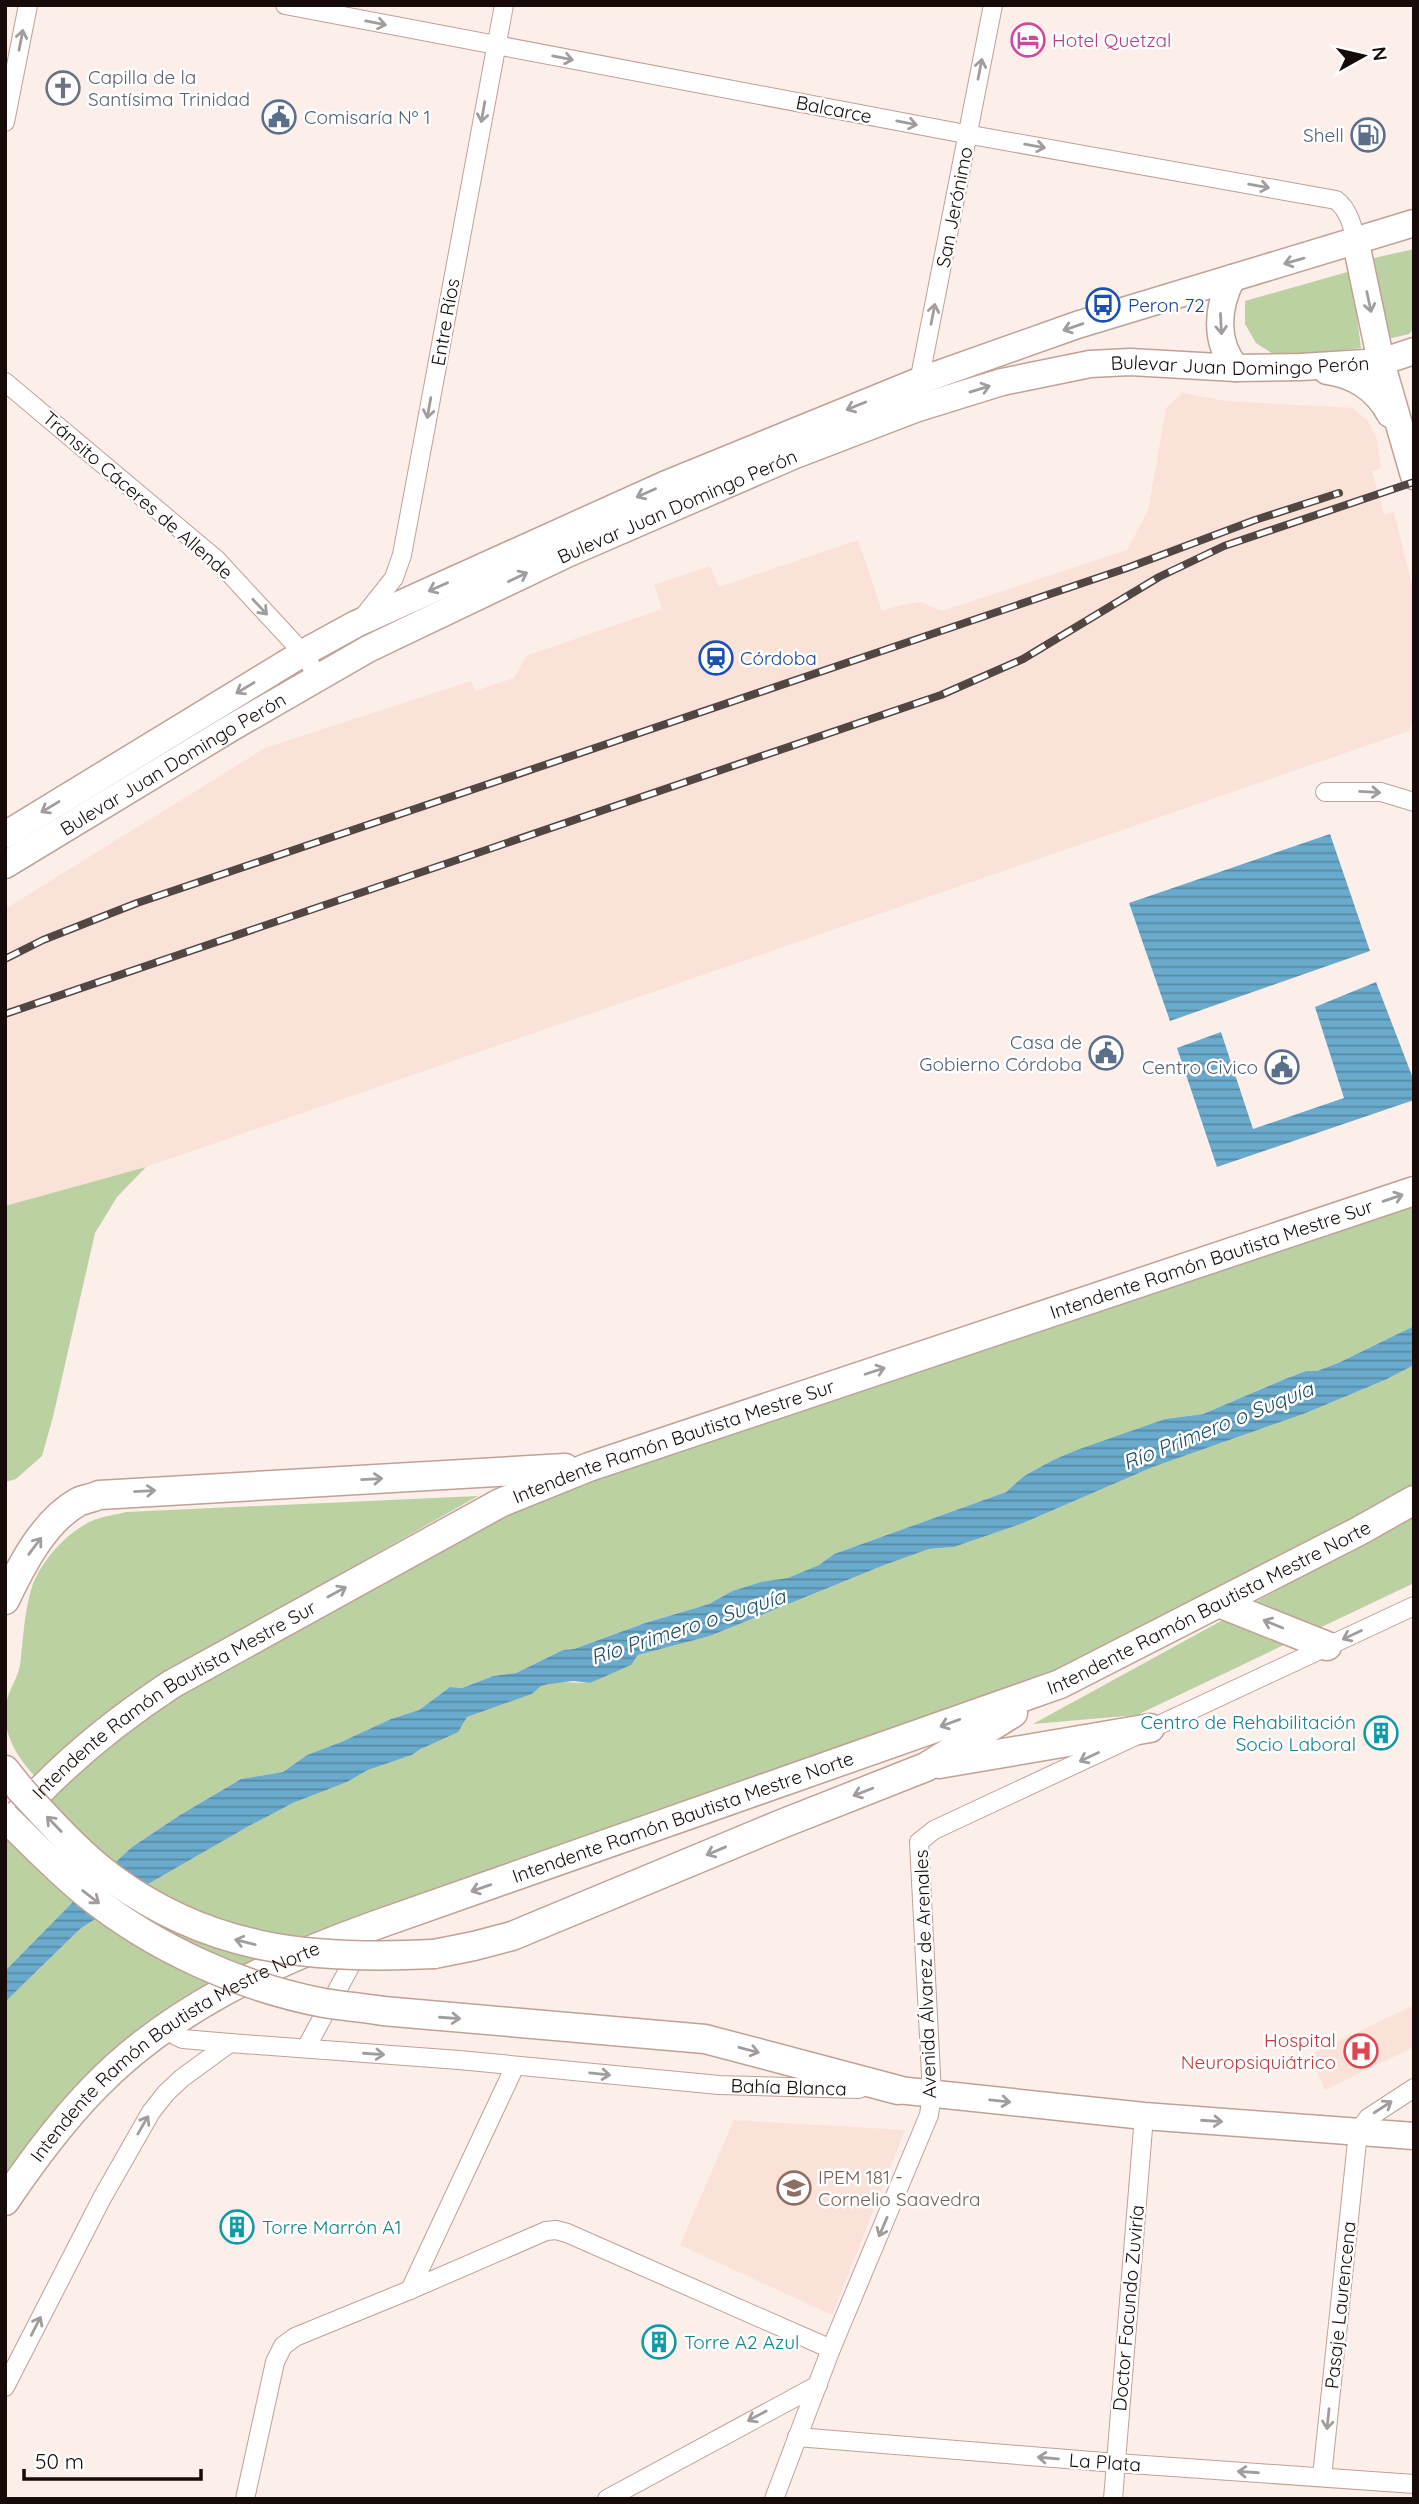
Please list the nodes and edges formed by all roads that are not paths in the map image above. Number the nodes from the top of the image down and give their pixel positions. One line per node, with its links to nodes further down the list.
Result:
1 (28, 5): 6 (street, one-way to 1)
2 (285, 5): 5 (street, Balcarce, one-way to 5)
3 (504, 5): 5 (street, Entre Ríos)
4 (993, 5): 7 (street, San Jerónimo, one-way to 4)
5 (496, 45): 7 (street, Balcarce, one-way to 7); 20 (street, Entre Ríos, one-way to 20)
6 (5, 122)
7 (968, 134): 9 (street, Balcarce, one-way to 9); 15 (street, San Jerónimo, one-way to 7)
8 (1414, 223): 9 (main road, Bulevar Juan Domingo Perón)
9 (1356, 243): 10 (main road, Bulevar Juan Domingo Perón, one-way to 10); 12 (main road, one-way to 12)
10 (1232, 278): 13 (main road, one-way to 13); 15 (main road, Bulevar Juan Domingo Perón, one-way to 15)
11 (1414, 351): 12 (main road, Bulevar Juan Domingo Perón)
12 (1381, 362): 14 (main road, Bulevar Juan Domingo Perón); 18 (main road)
13 (1236, 368): 14 (main road, Bulevar Juan Domingo Perón); 17 (main road, Bulevar Juan Domingo Perón, one-way to 13)
14 (1301, 368): 18 (main road)
15 (919, 381): 17 (street, San Jerónimo); 20 (main road, Bulevar Juan Domingo Perón, one-way to 20)
16 (5, 382): 21 (street, Tránsito Cáceres de Allende, one-way to 21)
17 (915, 410): 22 (main road, Bulevar Juan Domingo Perón, one-way to 17)
18 (1402, 437): 19 (main road)
19 (1414, 476)
20 (356, 624): 21 (main road, Bulevar Juan Domingo Perón)
21 (303, 653): 22 (street, Tránsito Cáceres de Allende); 25 (main road, Bulevar Juan Domingo Perón, one-way to 25)
22 (318, 677): 26 (main road, Bulevar Juan Domingo Perón)
23 (1325, 792): 24 (street, one-way to 24)
24 (1414, 803)
25 (5, 835)
26 (5, 865)
27 (1414, 1191): 28 (main road, Intendente Ramón Bautista Mestre Sur, one-way to 27)
28 (589, 1467): 30 (main road, one-way to 28); 39 (main road, Intendente Ramón Bautista Mestre Sur, one-way to 28)
29 (1414, 1500): 31 (main road, Intendente Ramón Bautista Mestre Norte)
30 (5, 1600)
31 (1219, 1603): 33 (main road, one-way to 31); 34 (main road, Intendente Ramón Bautista Mestre Norte)
32 (1414, 1606): 33 (street, Avenida Álvarez de Arenales, one-way to 33)
33 (1327, 1646): 35 (street, Avenida Álvarez de Arenales)
34 (1060, 1684): 36 (main road); 40 (main road, Intendente Ramón Bautista Mestre Norte, one-way to 40)
35 (1150, 1728): 36 (main road); 47 (street, Avenida Álvarez de Arenales, one-way to 47)
36 (926, 1767): 37 (main road, one-way to 37, bridge)
37 (13, 1780)
38 (5, 1817): 46 (main road, one-way to 46, bridge)
39 (5, 1830)
40 (373, 1926): 41 (main road, Intendente Ramón Bautista Mestre Norte); 43 (street)
41 (167, 2027): 42 (street, Bahía Blanca); 51 (main road, Intendente Ramón Bautista Mestre Norte)
42 (230, 2043): 43 (street, Bahía Blanca); 55 (street, one-way to 42)
43 (306, 2048): 44 (street, Bahía Blanca, one-way to 44)
44 (514, 2066): 46 (street, Bahía Blanca, one-way to 46); 52 (street)
45 (1414, 2088): 49 (street, one-way to 45)
46 (898, 2090): 47 (main road, Bahía Blanca)
47 (932, 2094): 48 (main road, Bahía Blanca, one-way to 48); 53 (street, Avenida Álvarez de Arenales, one-way to 53)
48 (1144, 2116): 49 (main road, Bahía Blanca, one-way to 49); 57 (street, Doctor Facundo Zuviría)
49 (1358, 2132): 50 (main road, Bahía Blanca); 58 (street, Pasaje Laurencena, one-way to 58)
50 (1414, 2136)
51 (5, 2201)
52 (410, 2290): 53 (street); 60 (street)
53 (831, 2349): 54 (street, Avenida Álvarez de Arenales)
54 (818, 2385): 56 (street, Avenida Álvarez de Arenales); 61 (street, one-way to 61)
55 (5, 2387)
56 (797, 2437): 57 (street, La Plata, one-way to 56); 62 (street, Avenida Álvarez de Arenales)
57 (1116, 2463): 58 (street, La Plata, one-way to 57); 63 (street, Doctor Facundo Zuviría)
58 (1322, 2477): 59 (street, La Plata)
59 (1414, 2484)
60 (245, 2499)
61 (607, 2499)
62 (774, 2499)
63 (1114, 2499)

